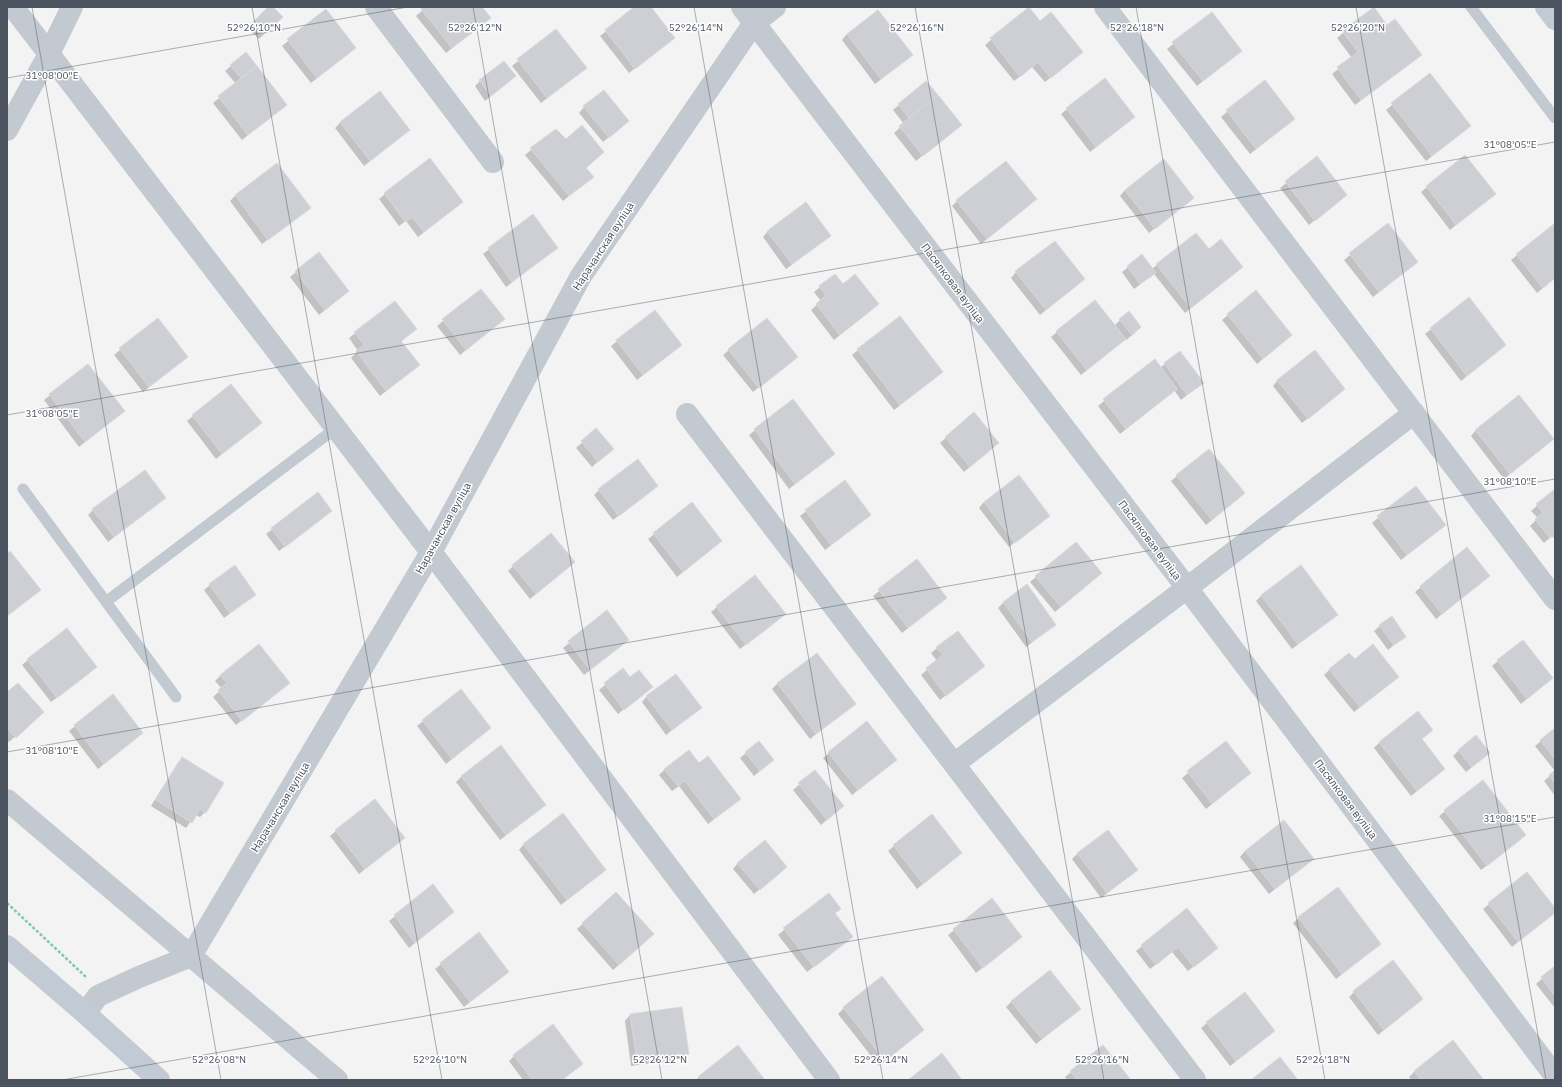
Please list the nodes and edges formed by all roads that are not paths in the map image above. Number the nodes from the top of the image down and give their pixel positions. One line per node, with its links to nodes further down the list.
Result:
1 (13, 7): 10 (street)
2 (72, 7): 10 (street)
3 (376, 7): 13 (street)
4 (775, 7): 8 (street, Нарачанская вуліца)
5 (1105, 7): 14 (street)
6 (1471, 7): 11 (lane)
7 (1546, 7): 9 (street)
8 (748, 15): 18 (street, Нарачанская вуліца); 19 (street, Пасялковая вуліца)
9 (1555, 19)
10 (49, 54): 12 (street); 16 (street)
11 (1555, 118)
12 (7, 130)
13 (493, 162)
14 (1414, 413): 19 (street); 20 (street)
15 (687, 414): 23 (street)
16 (336, 428): 18 (street); 21 (lane)
17 (22, 489): 21 (lane)
18 (431, 552): 26 (street, Нарачанская вуліца); 32 (street)
19 (1186, 588): 23 (street); 29 (street, Пасялковая вуліца)
20 (1555, 599)
21 (107, 602): 22 (lane)
22 (176, 697)
23 (954, 764): 33 (street)
24 (7, 800): 26 (street)
25 (7, 946): 27 (street)
26 (191, 956): 27 (street); 31 (street)
27 (85, 1013): 28 (street)
28 (145, 1073): 30 (street)
29 (1555, 1076)
30 (159, 1080)
31 (338, 1080)
32 (829, 1080)
33 (1195, 1080)

